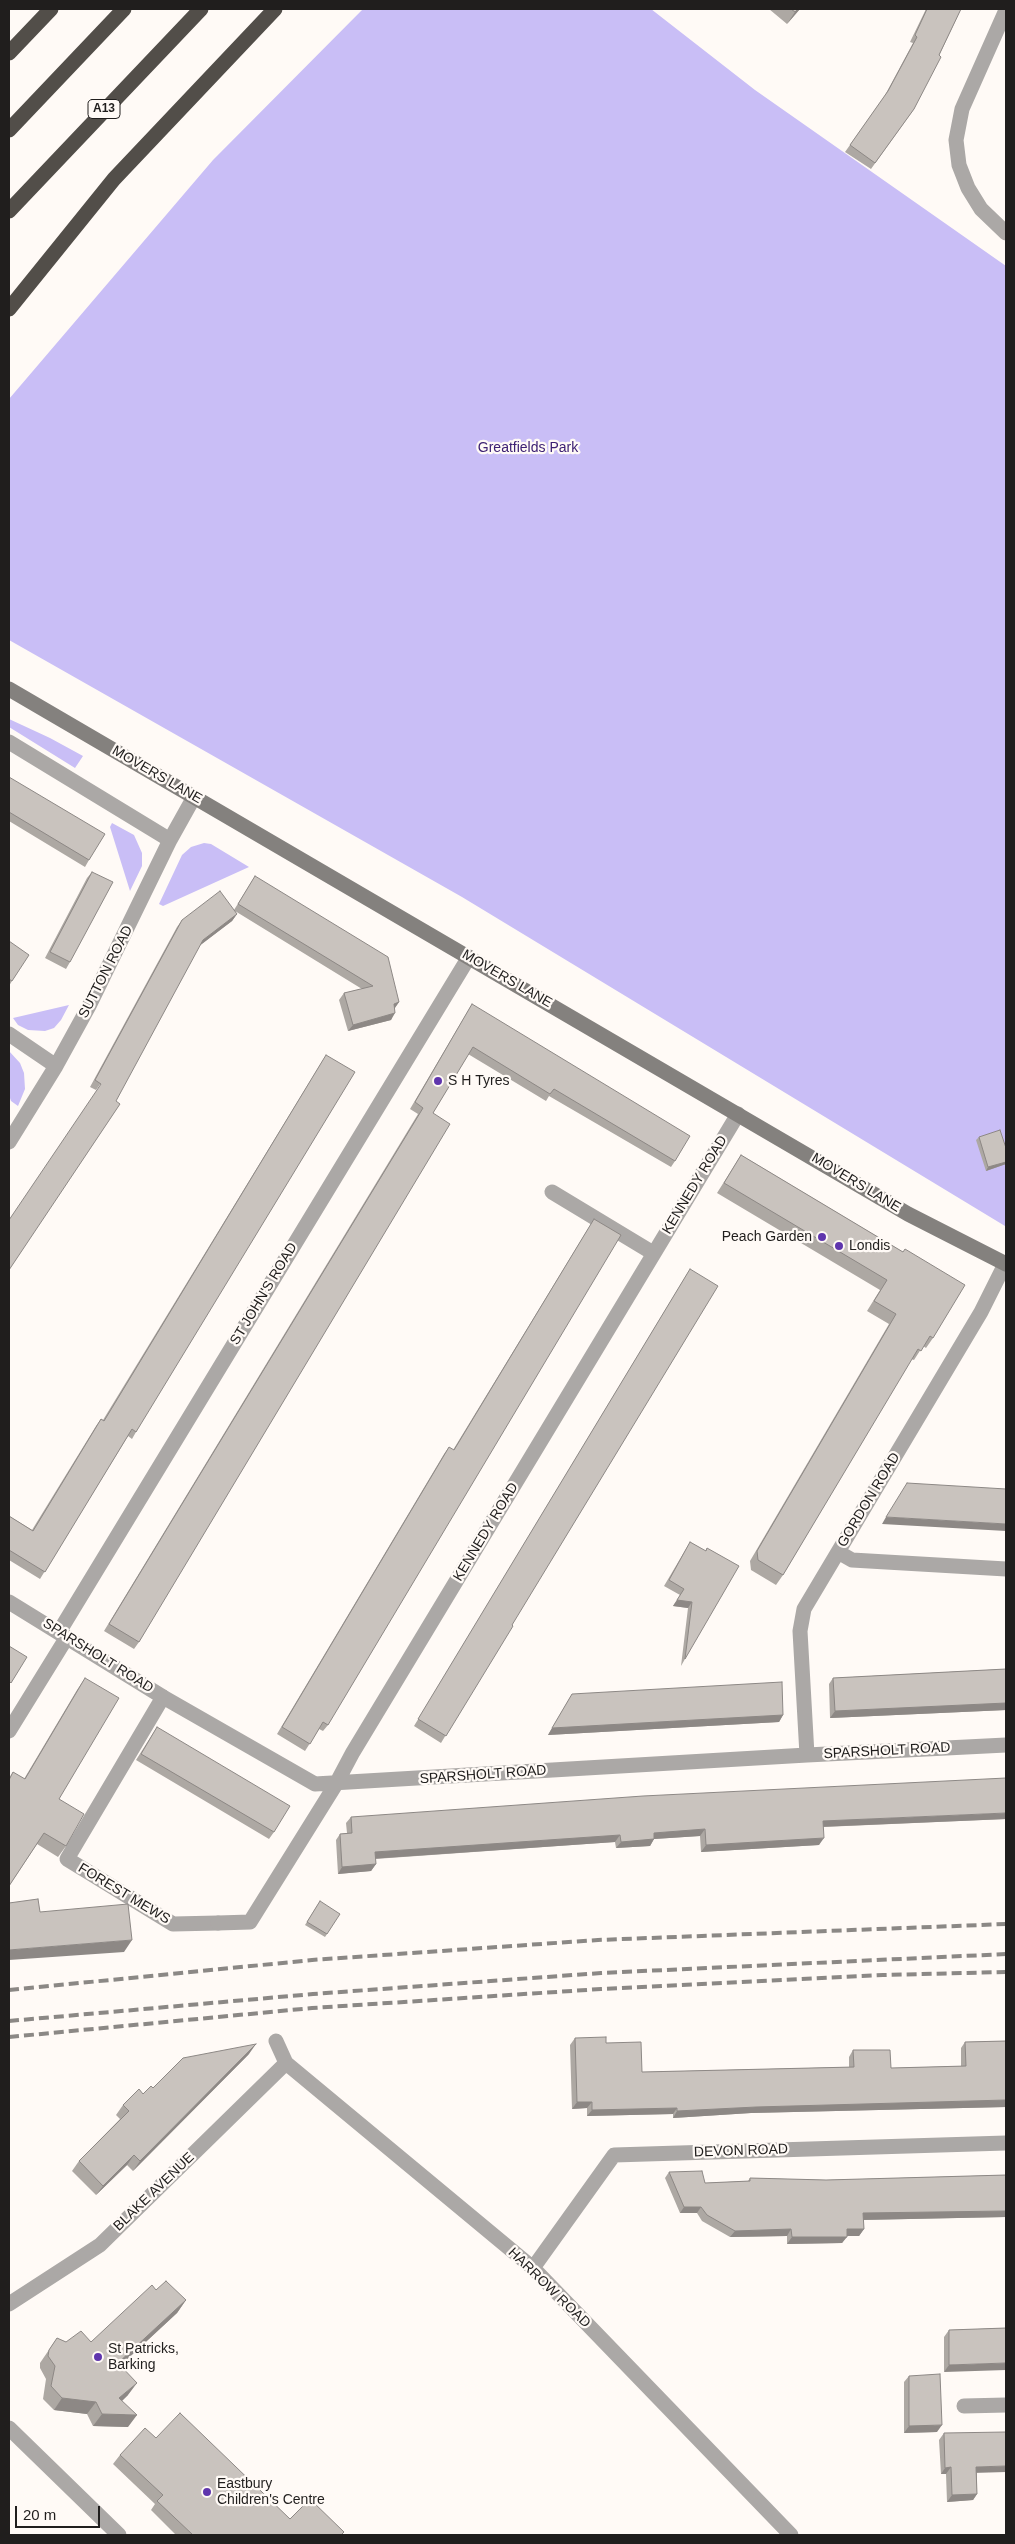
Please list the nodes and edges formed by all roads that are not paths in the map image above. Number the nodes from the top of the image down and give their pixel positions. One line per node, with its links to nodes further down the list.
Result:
1 (51, 9): 6 (highway)
2 (124, 9): 7 (highway)
3 (201, 9): 8 (highway, A13)
4 (275, 9): 10 (highway)
5 (1006, 10): 9 (street)
6 (9, 53)
7 (9, 130)
8 (9, 211)
9 (1006, 233)
10 (9, 309)
11 (9, 689): 13 (street, MOVERS LANE)
12 (9, 742): 14 (street)
13 (194, 797): 14 (street, SUTTON ROAD); 15 (street, MOVERS LANE)
14 (170, 840): 17 (street, SUTTON ROAD)
15 (469, 956): 18 (street, MOVERS LANE); 26 (street, ST JOHN'S ROAD)
16 (9, 1034): 17 (street)
17 (56, 1066): 19 (street, SUTTON ROAD)
18 (738, 1114): 21 (street, KENNEDY ROAD); 22 (street, MOVERS LANE)
19 (9, 1142)
20 (552, 1192): 21 (street)
21 (653, 1253): 31 (street, KENNEDY ROAD)
22 (1006, 1264): 23 (street, GORDON ROAD)
23 (838, 1552): 24 (street); 30 (street, GORDON ROAD)
24 (1006, 1569)
25 (9, 1602): 26 (street, SPARSHOLT ROAD)
26 (63, 1634): 27 (street, SPARSHOLT ROAD); 28 (street, ST JOHN'S ROAD)
27 (163, 1696): 31 (street, SPARSHOLT ROAD); 32 (street, FOREST MEWS)
28 (9, 1731)
29 (1006, 1745): 30 (street, SPARSHOLT ROAD)
30 (807, 1754): 31 (street, SPARSHOLT ROAD)
31 (336, 1784): 32 (street, KENNEDY ROAD)
32 (218, 1924)
33 (276, 2041): 34 (street)
34 (286, 2063): 36 (street, HARROW ROAD); 37 (street, BLAKE AVENUE)
35 (1006, 2143): 36 (street, DEVON ROAD)
36 (533, 2268): 42 (street, HARROW ROAD)
37 (9, 2304)
38 (1006, 2405): 39 (street)
39 (964, 2406)
40 (9, 2428): 41 (street)
41 (119, 2535)
42 (791, 2535)

